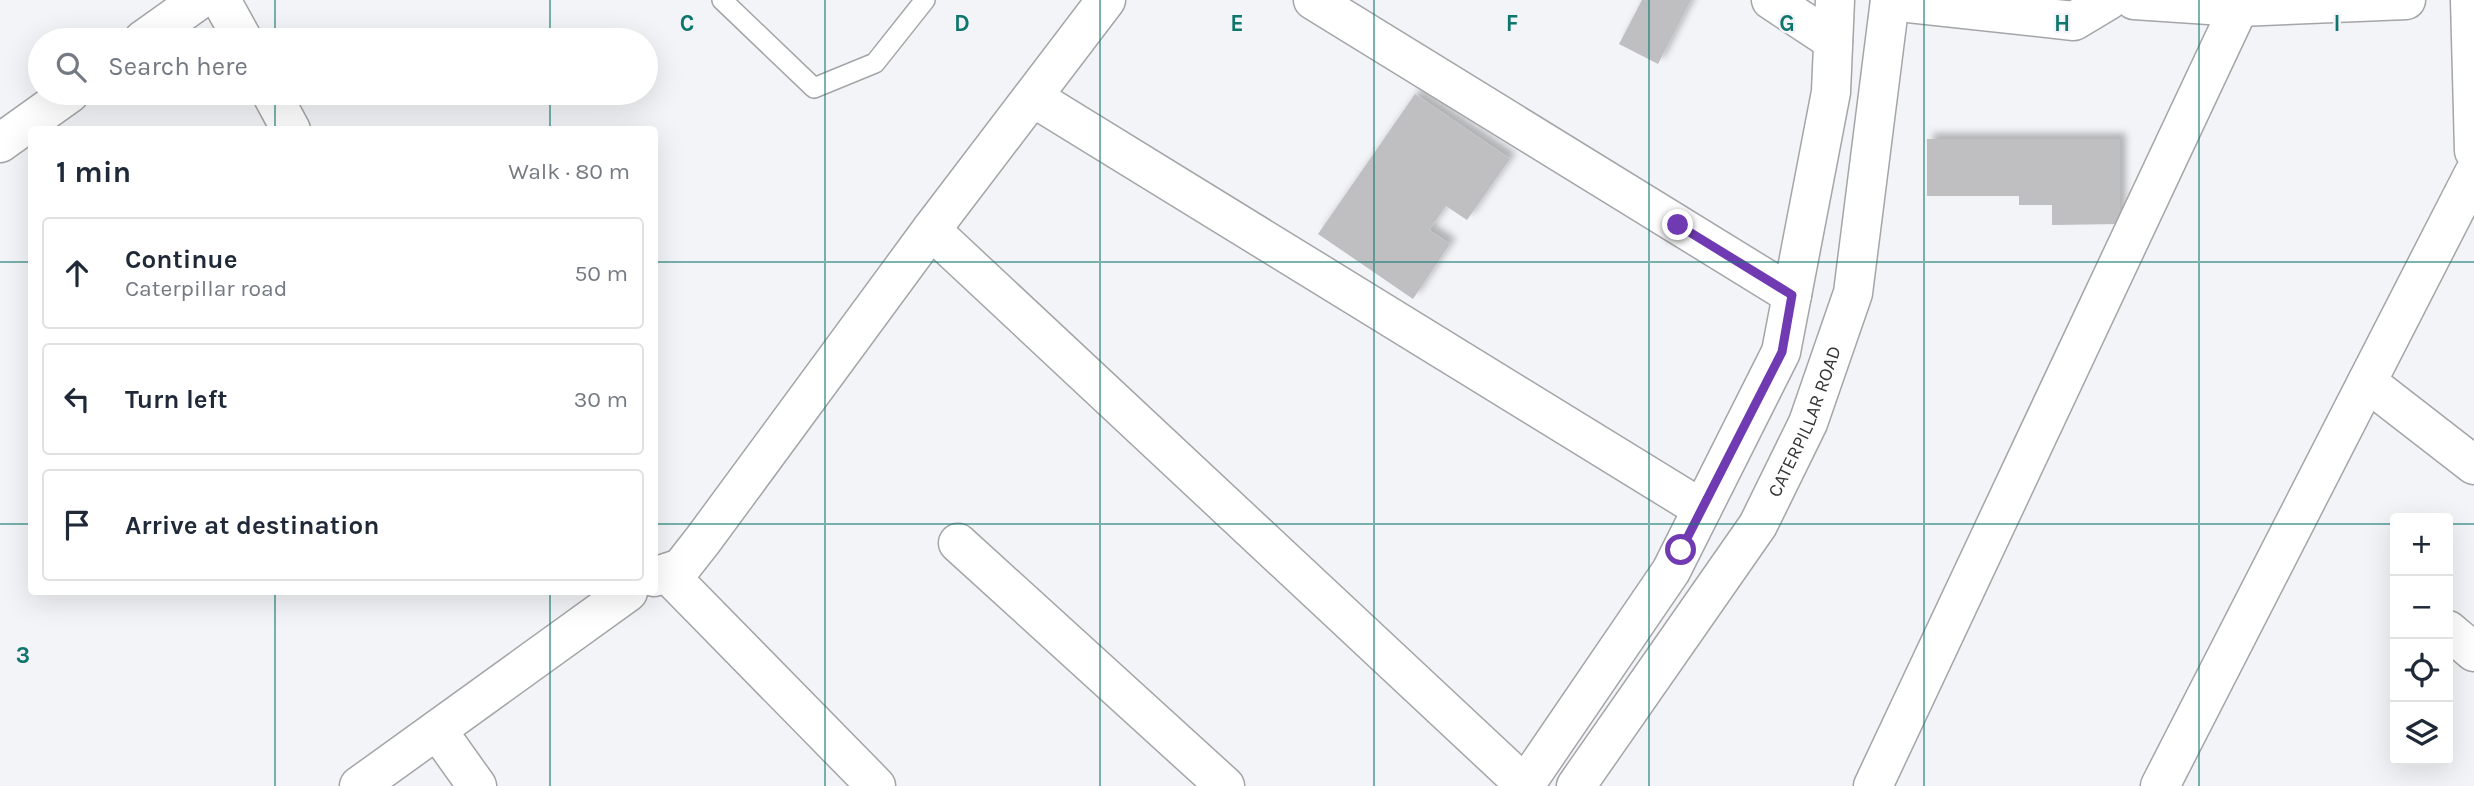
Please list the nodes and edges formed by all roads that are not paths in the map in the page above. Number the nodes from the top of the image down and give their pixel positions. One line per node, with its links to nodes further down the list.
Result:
1 (199, 0): 15 (street)
2 (221, 0): 16 (street)
3 (722, 0): 4 (lane)
4 (925, 0)
5 (1106, 0): 18 (street)
6 (1313, 0): 26 (street)
7 (1770, 0): 17 (street)
8 (1835, 0): 17 (street)
9 (2109, 0): 13 (street)
10 (2134, 0): 14 (street)
11 (2406, 0): 14 (street)
12 (2470, 0): 23 (street)
13 (1890, 1): 41 (street, CATERPILLAR ROAD)
14 (2239, 4): 42 (street)
15 (160, 28)
16 (236, 28)
17 (1833, 41): 26 (street)
18 (1034, 98): 25 (street); 29 (street)
19 (53, 105): 22 (street)
20 (277, 105): 21 (street)
21 (289, 126)
22 (0, 143)
23 (2474, 151)
24 (2474, 173): 27 (street)
25 (931, 230): 31 (street); 40 (street)
26 (1792, 295): 29 (street)
27 (2367, 382): 28 (street); 43 (street)
28 (2474, 465)
29 (1702, 509): 40 (street)
30 (958, 543): 39 (street)
31 (661, 575): 38 (street)
32 (624, 595): 35 (street)
33 (2453, 634): 34 (street)
34 (2474, 652)
35 (437, 730): 36 (street); 37 (street)
36 (359, 786)
37 (477, 786)
38 (876, 786)
39 (1224, 786)
40 (1525, 786)
41 (1576, 786)
42 (1872, 786)
43 (2160, 786)

